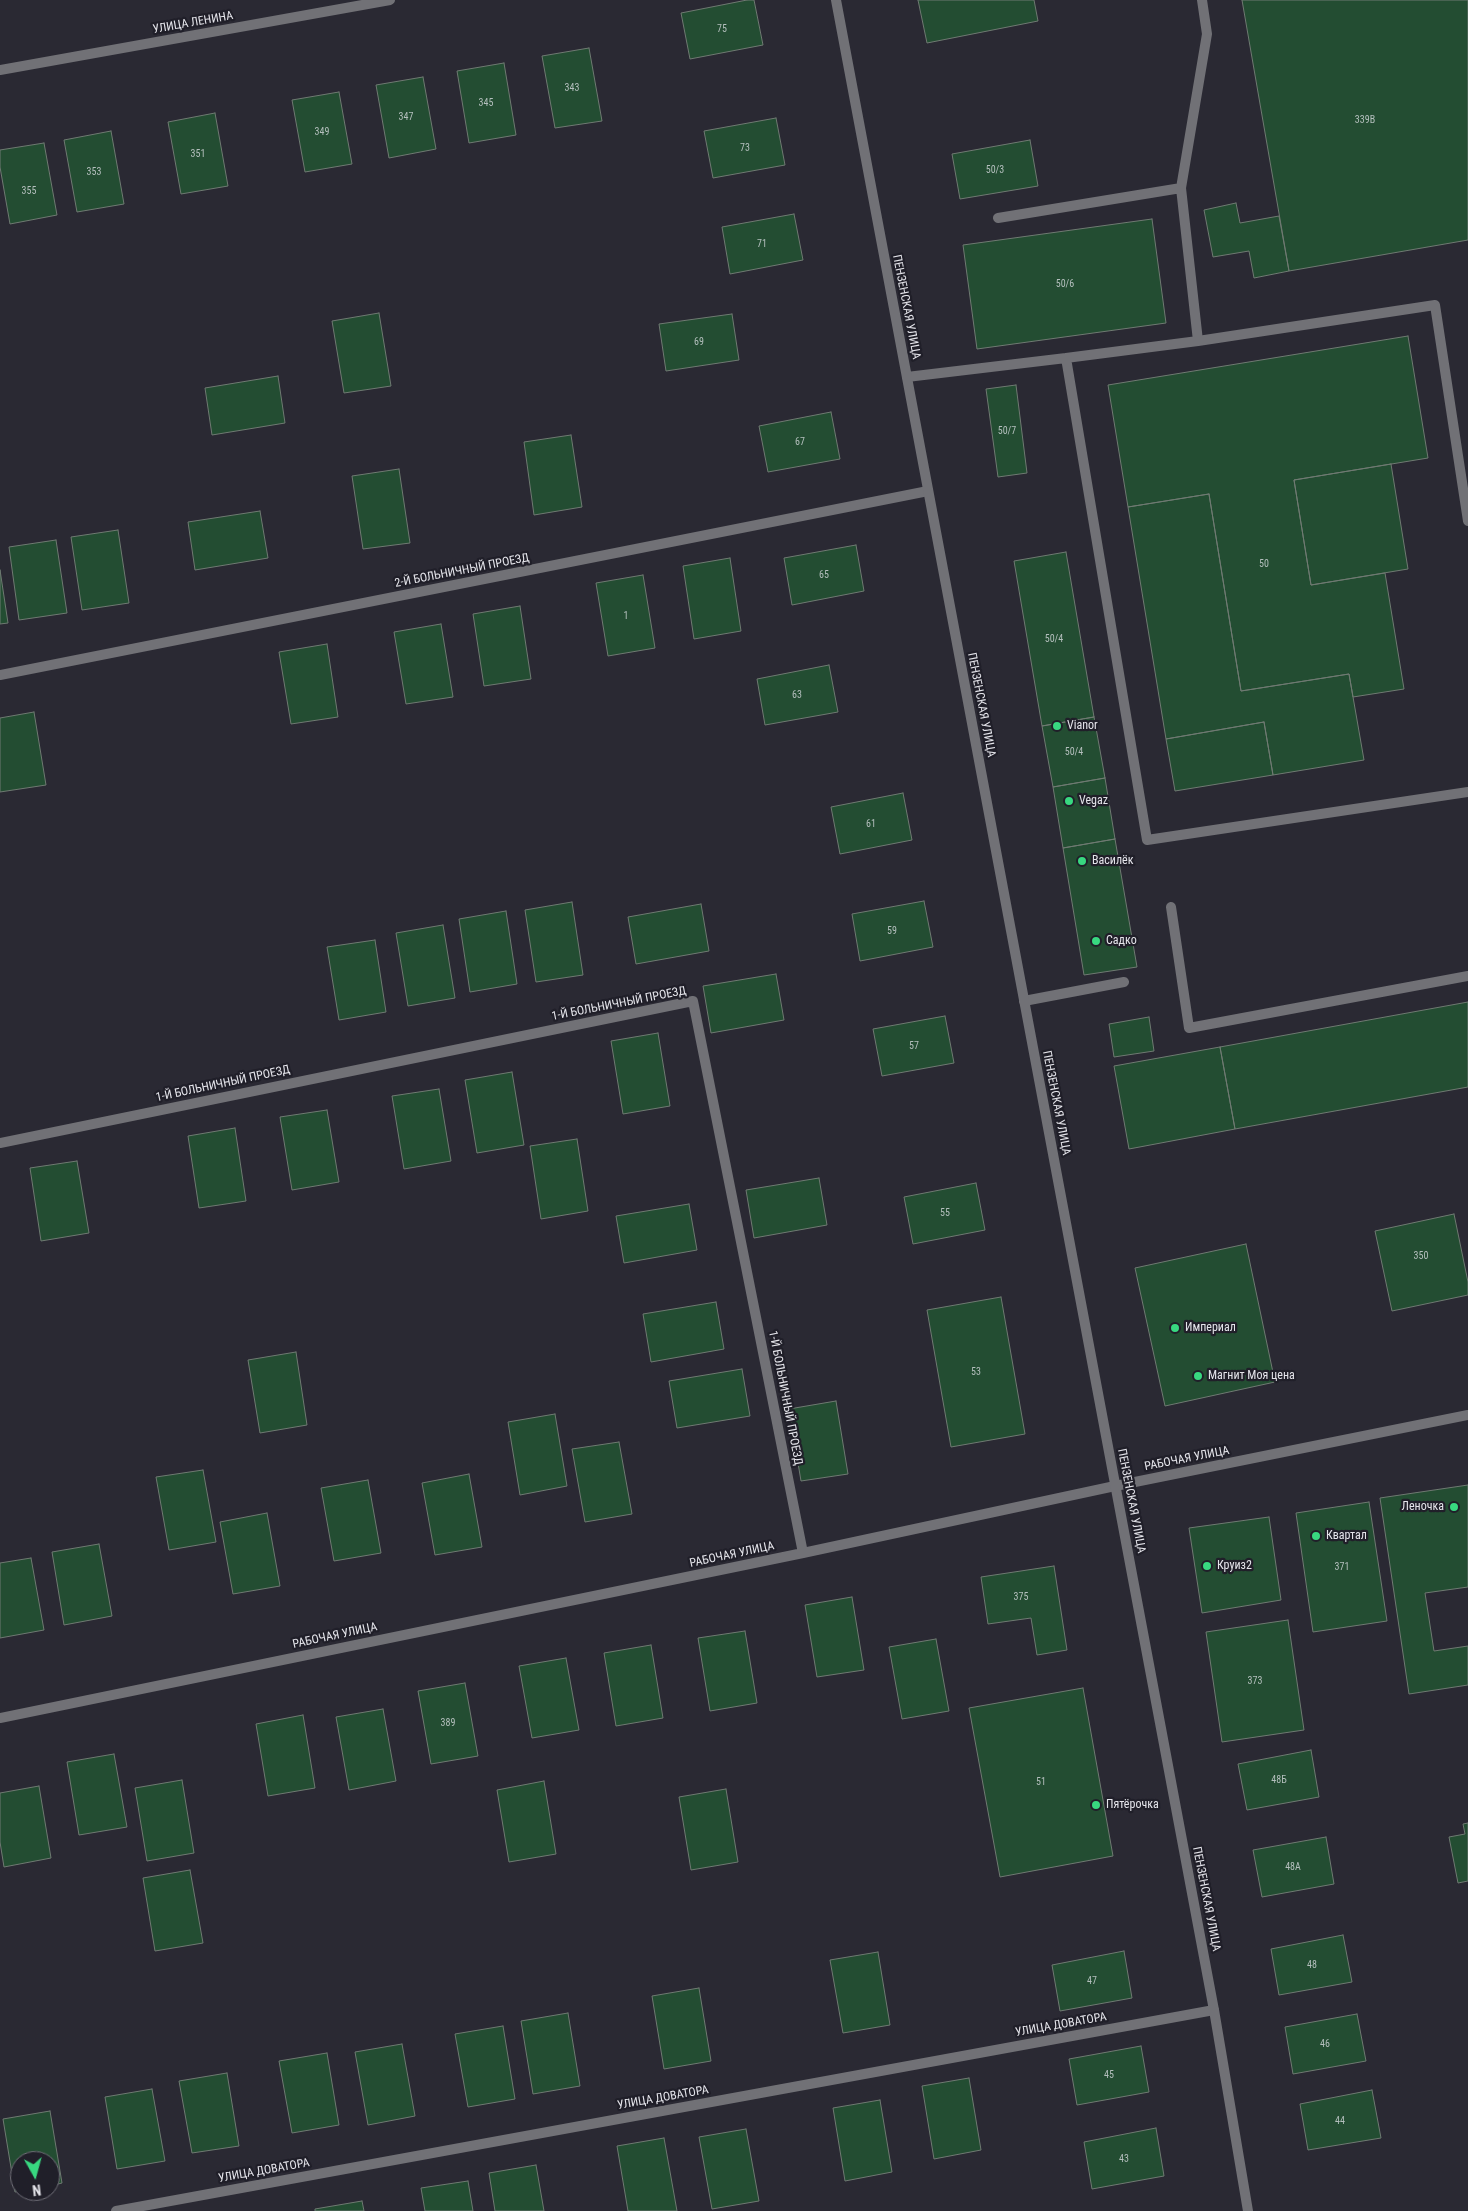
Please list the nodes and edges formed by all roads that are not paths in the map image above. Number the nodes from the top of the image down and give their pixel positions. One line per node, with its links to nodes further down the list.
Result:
1 (390, 0): 4 (street, УЛИЦА ЛЕНИНА)
2 (836, 0): 9 (street, ПЕНЗЕНСКАЯ УЛИЦА)
3 (1202, 0): 5 (street)
4 (0, 70)
5 (1181, 188): 6 (street); 7 (street)
6 (998, 218)
7 (1198, 341): 8 (street); 11 (street)
8 (1066, 358): 9 (street); 13 (street)
9 (907, 377): 10 (street, ПЕНЗЕНСКАЯ УЛИЦА)
10 (928, 491): 12 (street, 2-Й БОЛЬНИЧНЫЙ ПРОЕЗД); 17 (street, ПЕНЗЕНСКАЯ УЛИЦА)
11 (1468, 521)
12 (0, 676)
13 (1468, 792)
14 (1171, 907): 15 (street)
15 (1468, 976)
16 (1124, 982): 17 (street)
17 (1024, 1001): 20 (street, ПЕНЗЕНСКАЯ УЛИЦА)
18 (0, 1143): 21 (street, 1-Й БОЛЬНИЧНЫЙ ПРОЕЗД)
19 (1468, 1415): 20 (street, РАБОЧАЯ УЛИЦА)
20 (1115, 1486): 21 (street, РАБОЧАЯ УЛИЦА); 23 (street, ПЕНЗЕНСКАЯ УЛИЦА)
21 (803, 1553): 22 (street, РАБОЧАЯ УЛИЦА)
22 (0, 1718)
23 (1214, 2010): 24 (street, УЛИЦА ДОВАТОРА); 25 (street, ПЕНЗЕНСКАЯ УЛИЦА)
24 (116, 2211)
25 (1248, 2211)

